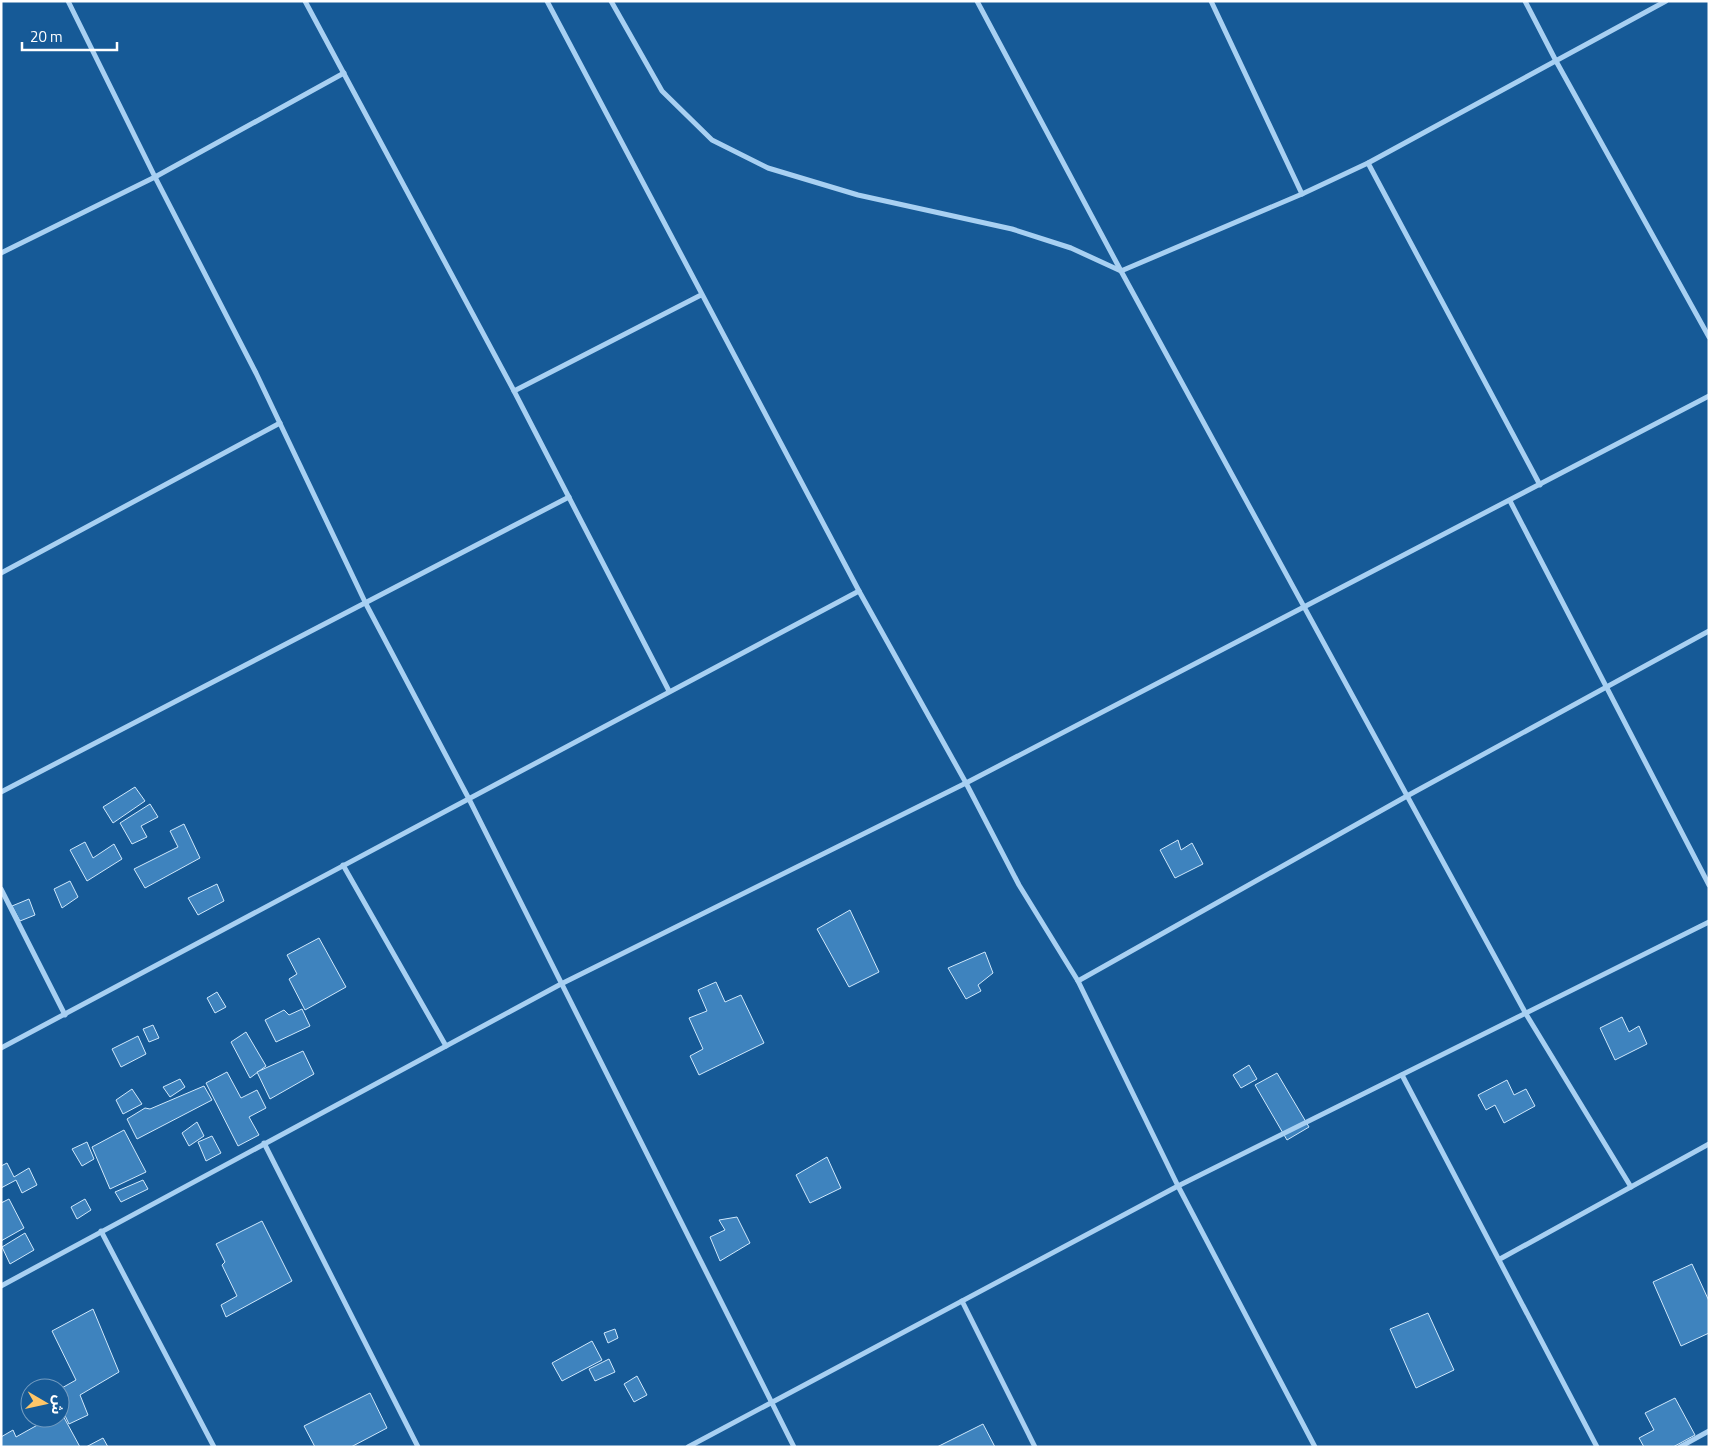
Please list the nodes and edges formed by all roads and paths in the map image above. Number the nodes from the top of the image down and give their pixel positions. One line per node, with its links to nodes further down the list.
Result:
1 (68, 1): 12 (street)
2 (305, 1): 10 (street)
3 (547, 1): 16 (street)
4 (611, 1): 15 (street)
5 (977, 1): 15 (street)
6 (1211, 1): 13 (street)
7 (1525, 1): 9 (street)
8 (1666, 1): 9 (street)
9 (1556, 61): 11 (street); 17 (street)
10 (344, 73): 12 (street); 18 (street)
11 (1368, 163): 13 (street); 21 (street)
12 (155, 177): 14 (street); 20 (street)
13 (1302, 194): 15 (street)
14 (1, 253)
15 (1122, 271): 27 (street)
16 (702, 295): 18 (street); 25 (street)
17 (1709, 336)
18 (514, 391): 22 (street)
19 (1709, 396): 21 (street)
20 (280, 423): 24 (street); 26 (street)
21 (1540, 485): 23 (street)
22 (569, 497): 26 (street); 30 (street)
23 (1510, 500): 27 (street); 29 (street)
24 (1, 573)
25 (859, 591): 30 (street); 31 (street)
26 (366, 604): 32 (street); 34 (street)
27 (1306, 607): 31 (street); 33 (street)
28 (1709, 631): 29 (street)
29 (1606, 686): 33 (street); 36 (street)
30 (669, 691): 34 (street)
31 (966, 783): 39 (street); 40 (street)
32 (1, 792)
33 (1407, 796): 39 (street); 41 (street)
34 (469, 799): 35 (street); 40 (street)
35 (343, 865): 42 (street); 43 (street)
36 (1709, 885)
37 (1, 889): 42 (street)
38 (1709, 922): 41 (street)
39 (1078, 982): 48 (street)
40 (561, 984): 43 (street); 54 (street)
41 (1526, 1014): 45 (street); 49 (street)
42 (64, 1015): 44 (street)
43 (446, 1046): 46 (street)
44 (1, 1048)
45 (1402, 1075): 48 (street); 51 (street)
46 (264, 1143): 50 (street); 57 (street)
47 (1709, 1144): 49 (street)
48 (1178, 1186): 53 (street); 61 (street)
49 (1631, 1187): 51 (street)
50 (101, 1231): 52 (street); 56 (street)
51 (1500, 1259): 62 (street)
52 (1, 1286)
53 (962, 1301): 54 (street); 60 (street)
54 (772, 1402): 58 (street); 59 (street)
55 (1709, 1431): 63 (street)
56 (214, 1447)
57 (418, 1447)
58 (688, 1447)
59 (794, 1447)
60 (1035, 1447)
61 (1316, 1447)
62 (1597, 1447)
63 (1680, 1447)

